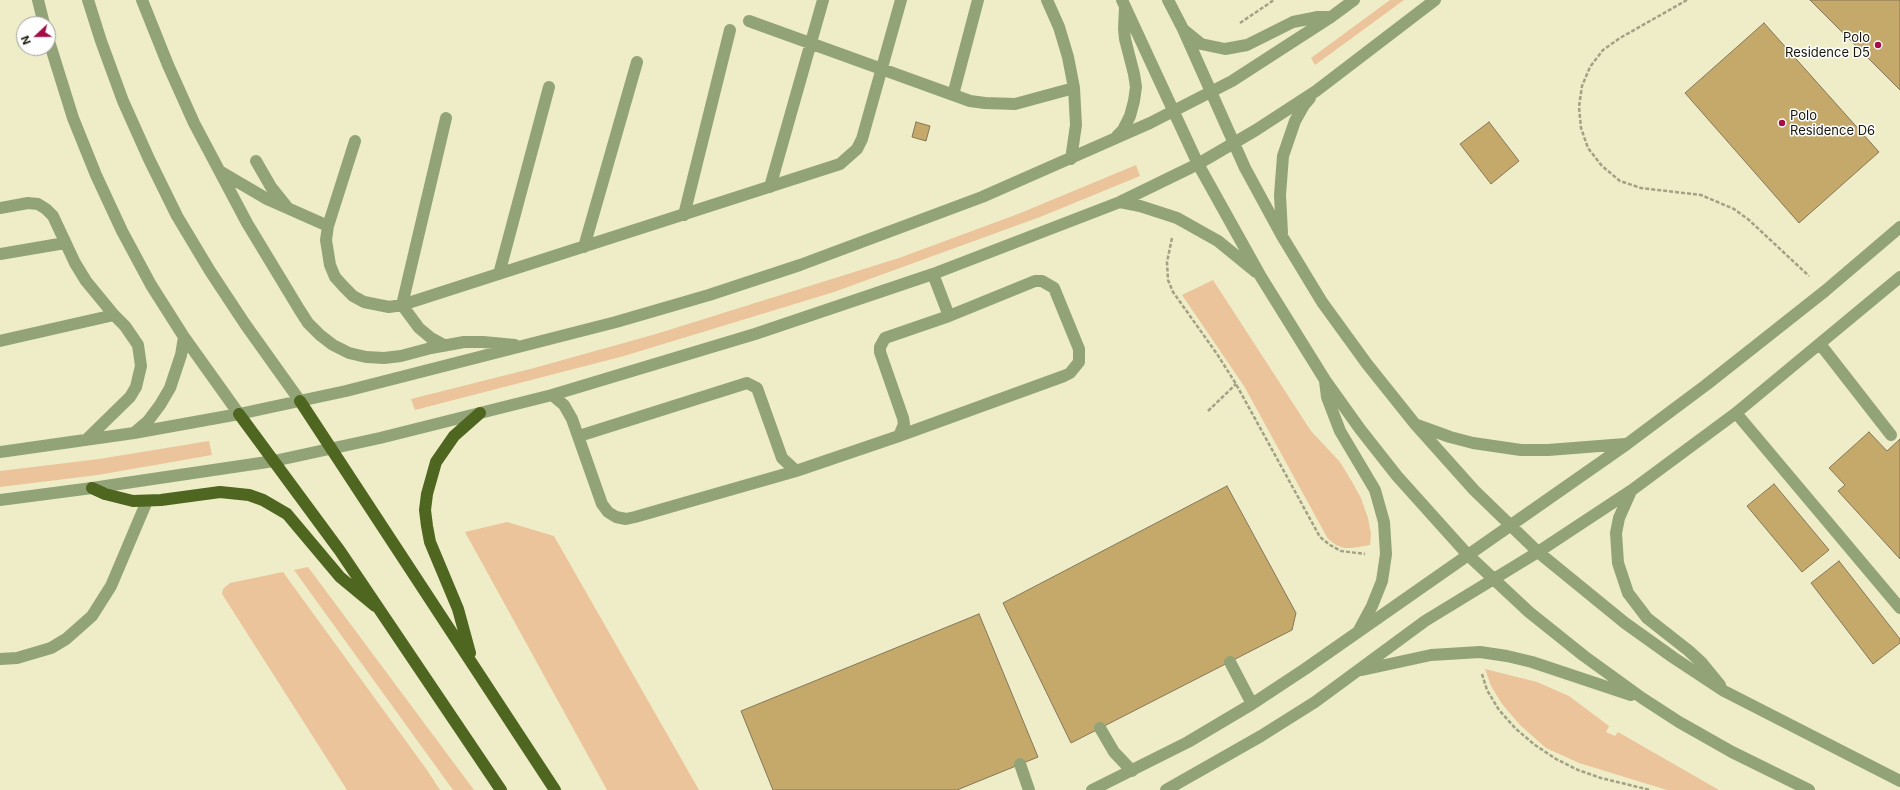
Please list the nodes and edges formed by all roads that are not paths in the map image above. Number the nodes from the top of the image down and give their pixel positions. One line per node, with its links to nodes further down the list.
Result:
1 (38, 0): 12 (street)
2 (88, 0): 60 (street)
3 (142, 0): 34 (street)
4 (823, 0): 17 (street)
5 (901, 0): 20 (street)
6 (978, 0): 25 (street)
7 (1047, 0): 22 (street)
8 (1168, 0): 15 (street)
9 (1354, 0): 13 (street)
10 (1435, 0): 23 (street)
11 (1123, 3): 26 (street); 28 (street)
12 (42, 16)
13 (1331, 17): 15 (street); 24 (street)
14 (749, 22): 17 (street)
15 (1182, 29): 24 (street)
16 (730, 30): 39 (street)
17 (811, 43): 20 (street); 35 (street)
18 (54, 56): 53 (street)
19 (637, 62): 44 (street)
20 (882, 69): 25 (street); 35 (street)
21 (549, 87): 46 (street)
22 (1074, 88): 25 (street); 31 (street)
23 (1316, 92): 30 (street); 42 (street)
24 (1210, 93): 26 (street); 30 (street)
25 (953, 94)
26 (1173, 112): 28 (street); 33 (street)
27 (446, 118): 50 (street)
28 (1112, 140): 31 (street)
29 (355, 141): 40 (street)
30 (1233, 144): 33 (street); 42 (street)
31 (1070, 159): 57 (street)
32 (256, 161): 38 (street)
33 (1198, 164): 36 (street); 48 (street)
34 (221, 172): 38 (street); 56 (street)
35 (770, 187): 39 (street)
36 (1120, 202): 47 (street); 48 (street)
37 (0, 208): 43 (street)
38 (291, 211): 40 (street)
39 (684, 215): 44 (street)
40 (328, 226): 50 (street)
41 (1900, 226): 70 (street)
42 (1282, 236): 64 (street)
43 (65, 243): 45 (street); 51 (street)
44 (584, 247): 46 (street)
45 (0, 254)
46 (499, 274): 50 (street)
47 (933, 274): 52 (street); 59 (street)
48 (1261, 276): 58 (street)
49 (1897, 282): 55 (street)
50 (402, 305): 56 (street)
51 (114, 315): 54 (street); 69 (street)
52 (948, 316): 68 (street); 68 (street)
53 (184, 337): 63 (street); 65 (street)
54 (0, 341)
55 (1820, 344): 62 (street); 66 (street)
56 (444, 345): 57 (street)
57 (522, 346): 60 (street)
58 (1325, 380): 81 (street); 85 (street)
59 (552, 395): 61 (street); 67 (street)
60 (300, 401): 63 (street); 71 (main road)
61 (480, 413): 71 (street); 87 (main road)
62 (1736, 413): 76 (street); 83 (street)
63 (239, 414): 65 (street); 73 (main road)
64 (1414, 424): 70 (street); 79 (street)
65 (134, 433): 69 (street)
66 (1890, 435)
67 (579, 436): 74 (street); 74 (street)
68 (899, 436): 74 (street)
69 (86, 440): 72 (street)
70 (1627, 444): 79 (street)
71 (332, 449): 73 (street); 87 (main road)
72 (0, 452)
73 (274, 461): 75 (street); 84 (main road)
74 (796, 471)
75 (92, 488): 77 (street); 78 (main road)
76 (1632, 490): 80 (street); 90 (street)
77 (0, 500)
78 (147, 502): 84 (main road); 86 (street)
79 (1509, 525): 80 (street); 81 (street)
80 (1538, 552): 82 (street); 90 (street)
81 (1468, 555): 82 (street); 85 (street)
82 (1494, 579): 89 (street); 91 (street)
83 (1900, 608)
84 (381, 611): 97 (main road)
85 (1357, 632): 92 (street)
86 (0, 659)
87 (472, 662): 98 (main road)
88 (1230, 662): 92 (street)
89 (1356, 671): 91 (street); 101 (street)
90 (1724, 691): 96 (street)
91 (1642, 698): 102 (street)
92 (1252, 704): 95 (street)
93 (1100, 728): 95 (street)
94 (1020, 764): 99 (street)
95 (1132, 771): 100 (street)
96 (1900, 781)
97 (501, 790)
98 (555, 790)
99 (1029, 790)
100 (1092, 790)
101 (1166, 790)
102 (1810, 790)

